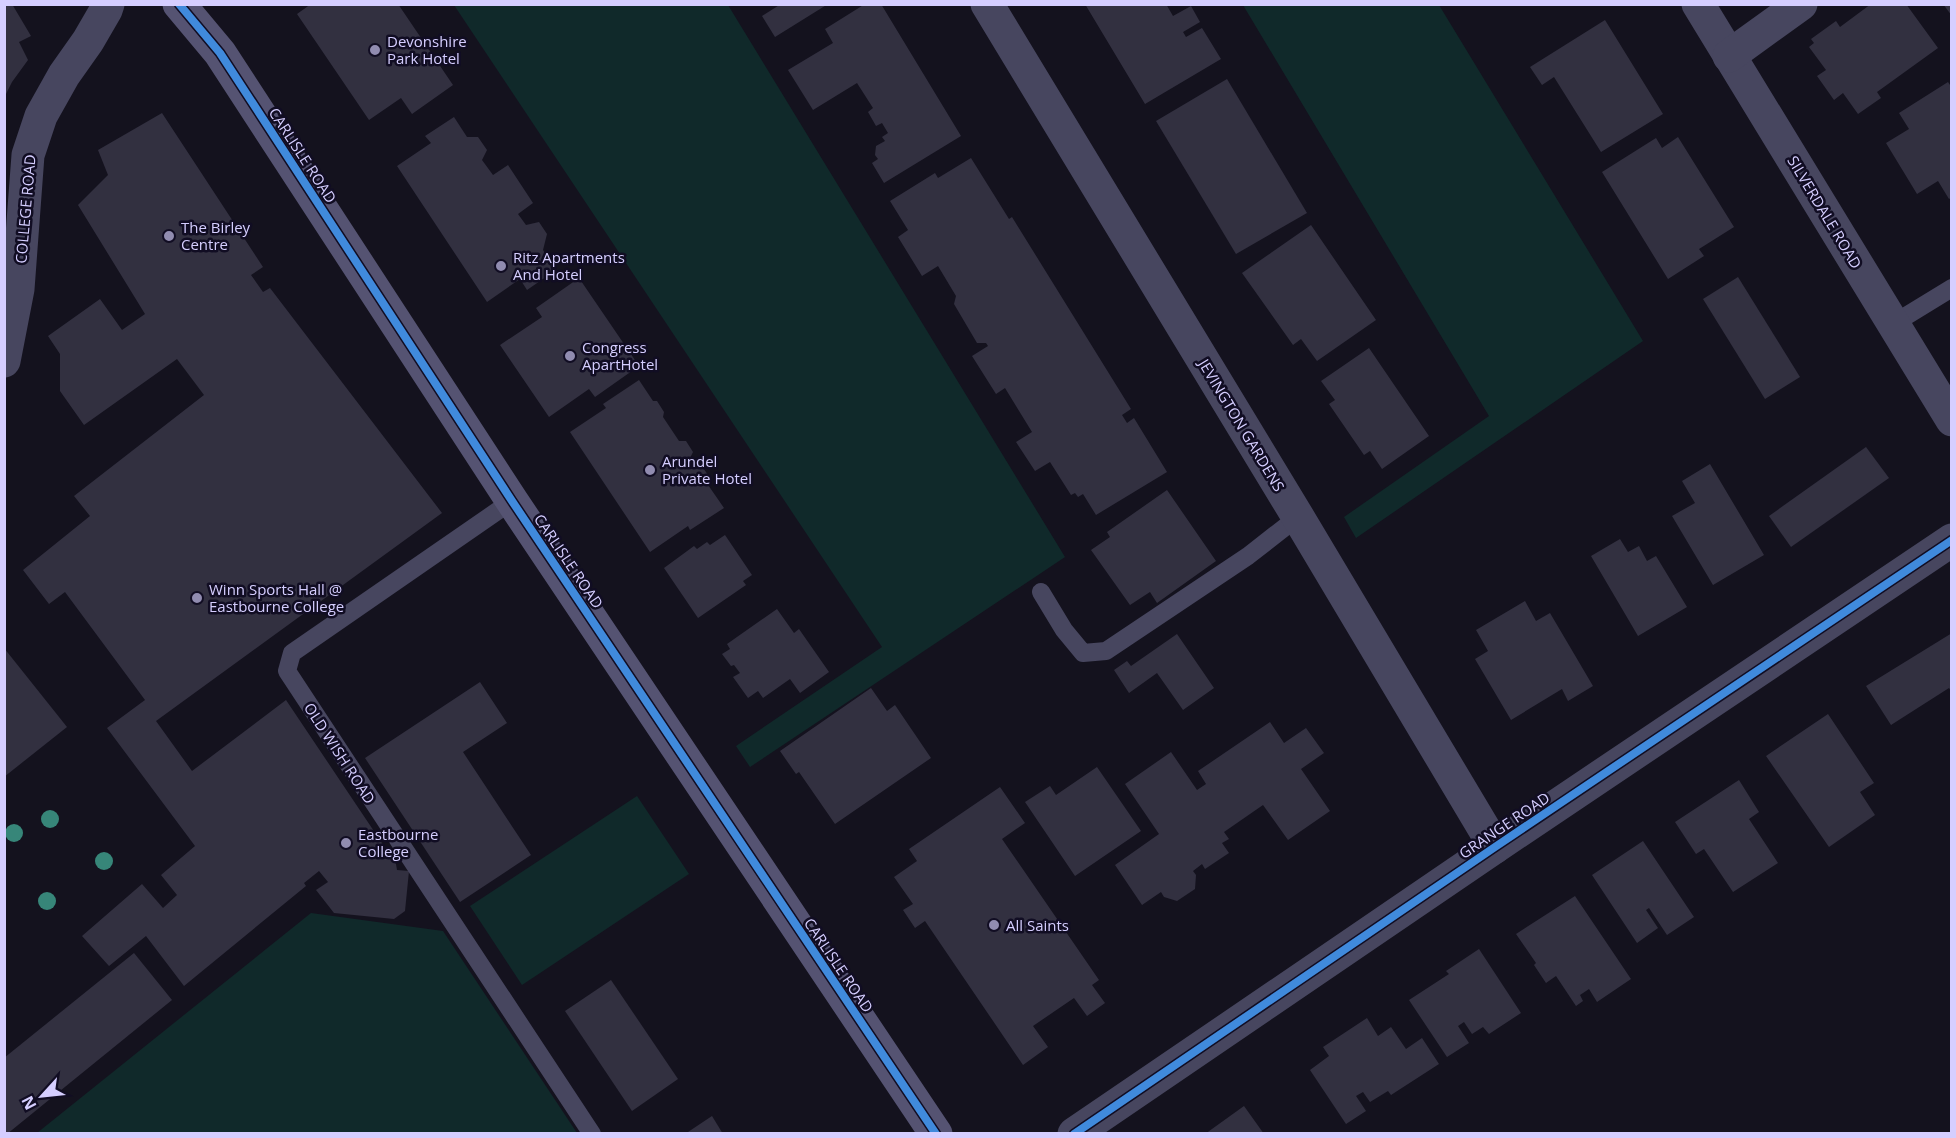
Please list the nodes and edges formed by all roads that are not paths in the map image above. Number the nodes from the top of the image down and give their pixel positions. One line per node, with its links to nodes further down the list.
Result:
1 (108, 4): 7 (street, COLLEGE ROAD)
2 (178, 4): 12 (street, CARLISLE ROAD)
3 (987, 4): 13 (street, JEVINGTON GARDENS)
4 (1698, 4): 6 (street, SILVERDALE ROAD)
5 (1801, 4): 6 (street)
6 (1729, 56): 9 (street, SILVERDALE ROAD)
7 (11, 287): 10 (street, COLLEGE ROAD)
8 (1952, 288): 9 (lane)
9 (1893, 324): 11 (street, SILVERDALE ROAD)
10 (4, 361)
11 (1952, 420)
12 (512, 501): 17 (lane, OLD WISH ROAD); 18 (street, CARLISLE ROAD)
13 (1298, 517): 15 (lane); 16 (street, JEVINGTON GARDENS)
14 (1952, 540): 16 (street, GRANGE ROAD)
15 (1041, 592)
16 (1495, 847): 19 (street, GRANGE ROAD)
17 (592, 1134)
18 (936, 1134)
19 (1074, 1134)

